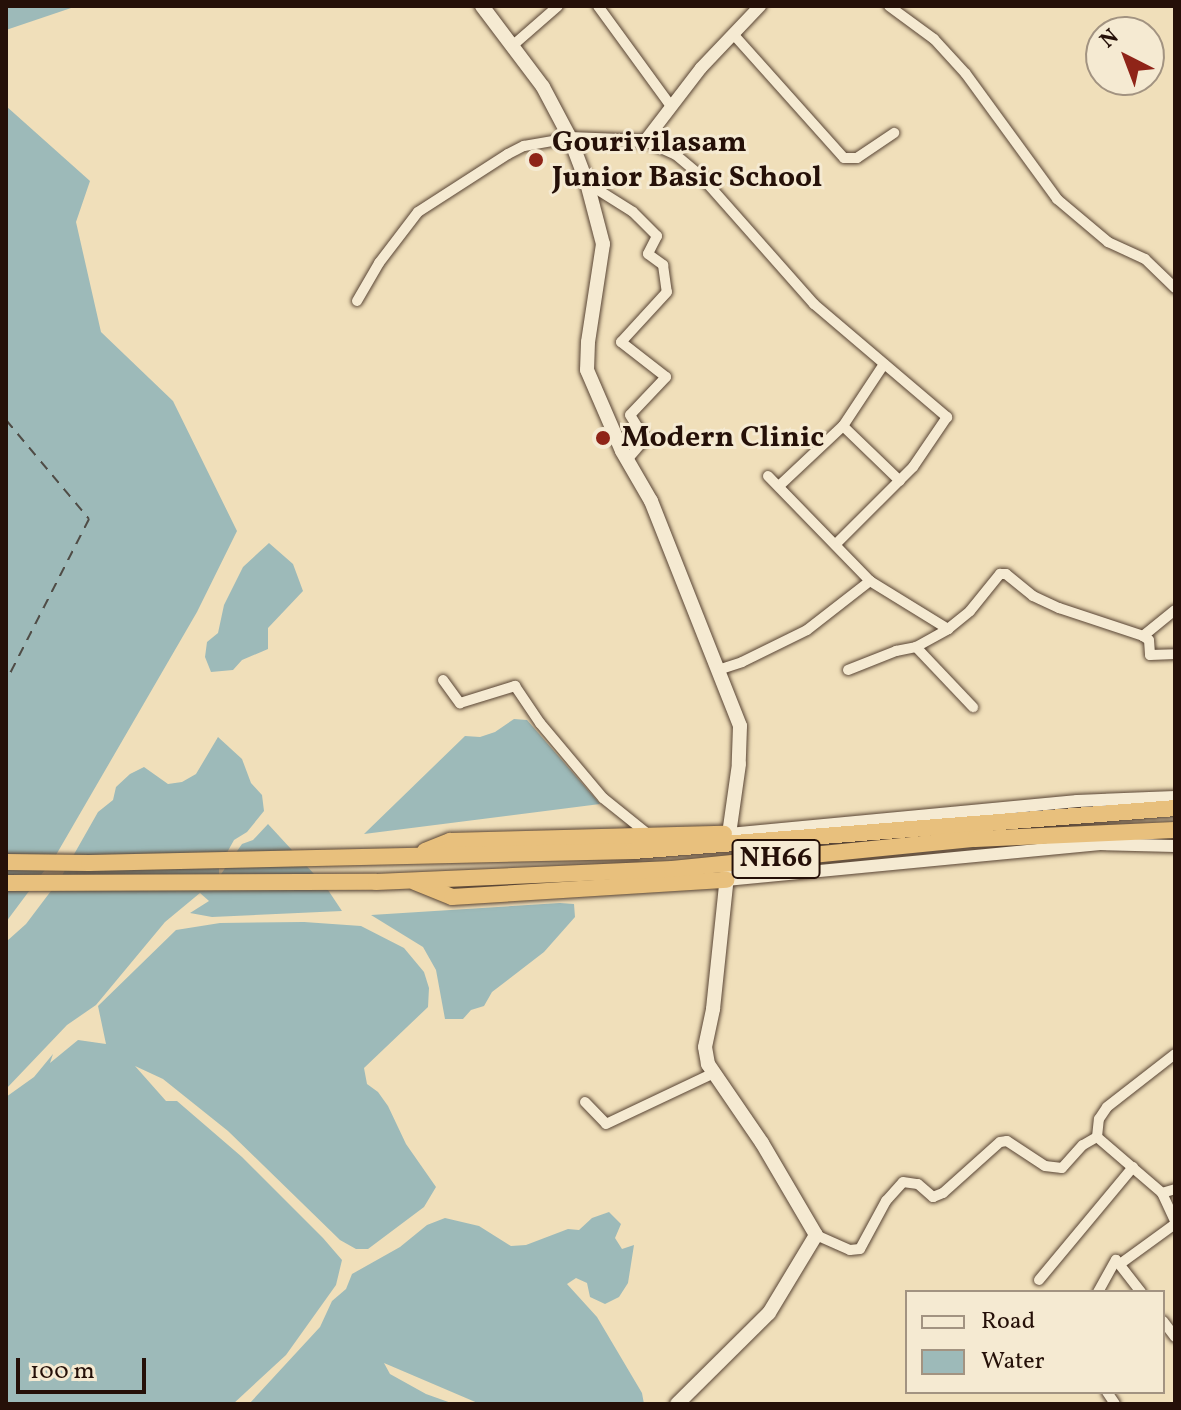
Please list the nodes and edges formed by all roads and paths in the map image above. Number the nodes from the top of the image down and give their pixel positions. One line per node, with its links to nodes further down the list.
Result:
1 (482, 6): 7 (main road)
2 (558, 6): 7 (street)
3 (598, 6): 8 (street)
4 (760, 6): 6 (street)
5 (889, 6): 13 (street)
6 (734, 35): 8 (street); 9 (street)
7 (511, 47): 10 (main road)
8 (671, 106): 11 (street)
9 (894, 133)
10 (570, 138): 11 (street); 12 (main road); 14 (street)
11 (645, 141): 15 (street)
12 (587, 183): 17 (main road); 17 (street)
13 (1175, 288)
14 (357, 301)
15 (884, 364): 16 (street); 19 (street)
16 (843, 426): 19 (street); 20 (street)
17 (627, 460): 28 (main road)
18 (768, 476): 20 (street)
19 (900, 481): 21 (street)
20 (779, 486): 21 (street)
21 (836, 544): 22 (street)
22 (870, 581): 24 (street); 28 (street)
23 (1175, 610): 25 (street)
24 (948, 629): 25 (street); 26 (street)
25 (1143, 636): 27 (street)
26 (916, 647): 29 (street); 31 (street)
27 (1175, 654)
28 (718, 670): 35 (main road)
29 (848, 670)
30 (443, 680): 36 (street)
31 (973, 707)
32 (1175, 797): 35 (street)
33 (1175, 808): 38 (highway, NH66)
34 (1175, 830): 41 (highway, NH66)
35 (729, 834): 36 (highway)
36 (649, 835): 38 (highway)
37 (1175, 846): 40 (street)
38 (413, 857): 39 (highway, NH66)
39 (6, 862)
40 (726, 878): 41 (highway); 44 (main road)
41 (410, 880): 42 (highway, NH66)
42 (6, 883)
43 (1175, 1054): 46 (street)
44 (714, 1073): 45 (street); 51 (main road)
45 (585, 1102)
46 (1097, 1137): 47 (street); 51 (street)
47 (1133, 1167): 49 (street); 53 (street)
48 (1175, 1189): 49 (street)
49 (1162, 1193): 50 (street)
50 (1175, 1222): 52 (street)
51 (816, 1235): 56 (main road)
52 (1120, 1264): 54 (street); 55 (street)
53 (1039, 1280)
54 (1099, 1290)
55 (1140, 1290)
56 (677, 1404)

